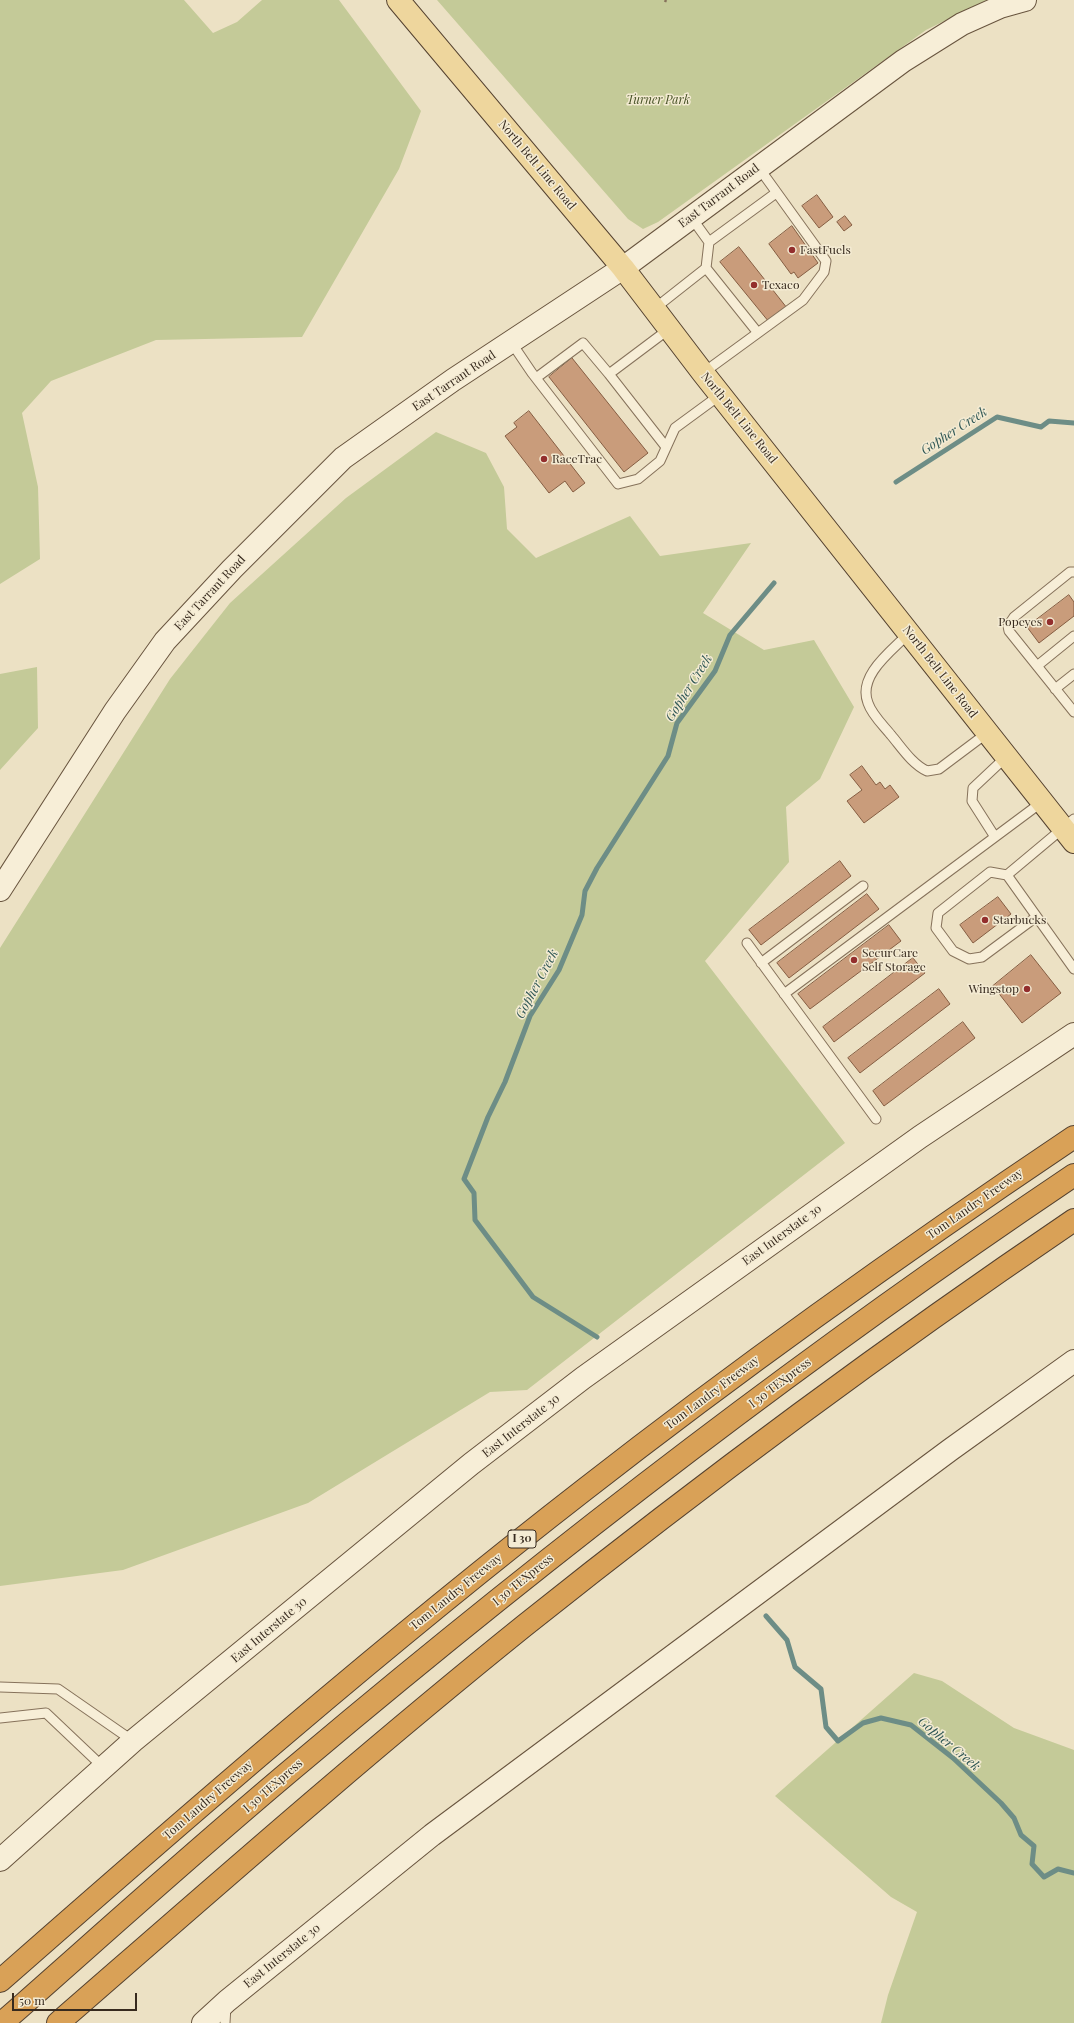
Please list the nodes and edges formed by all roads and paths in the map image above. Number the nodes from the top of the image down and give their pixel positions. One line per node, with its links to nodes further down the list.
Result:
1 (398, 0): 7 (main road, North Belt Line Road)
2 (1026, 0): 3 (main road, East Tarrant Road)
3 (758, 167): 4 (lane); 5 (main road, East Tarrant Road)
4 (776, 193): 6 (lane); 11 (lane)
5 (691, 217): 6 (lane); 7 (main road, East Tarrant Road)
6 (709, 242): 8 (lane)
7 (623, 268): 9 (main road, North Belt Line Road); 12 (main road, East Tarrant Road)
8 (706, 268): 9 (lane); 11 (lane)
9 (654, 309): 10 (main road, North Belt Line Road)
10 (669, 329): 13 (main road, North Belt Line Road); 14 (lane)
11 (758, 333): 13 (lane)
12 (511, 342): 15 (lane); 32 (main road, East Tarrant Road)
13 (704, 373): 16 (main road, North Belt Line Road)
14 (609, 374): 15 (lane); 17 (lane)
15 (536, 378): 17 (lane)
16 (721, 395): 17 (lane); 19 (main road, North Belt Line Road)
17 (666, 447)
18 (1074, 572): 21 (lane)
19 (910, 633): 25 (main road, North Belt Line Road); 25 (lane)
20 (1074, 636): 21 (lane)
21 (1037, 666): 23 (lane)
22 (1074, 674): 23 (lane)
23 (1056, 689): 24 (lane)
24 (1074, 712)
25 (988, 733): 26 (main road, North Belt Line Road)
26 (1007, 756): 27 (main road, North Belt Line Road); 29 (lane)
27 (1042, 802): 28 (main road, North Belt Line Road); 29 (lane)
28 (1070, 829): 30 (lane)
29 (995, 837): 37 (lane)
30 (1007, 875): 33 (lane); 33 (lane)
31 (863, 886): 35 (lane)
32 (0, 890)
33 (1036, 917): 36 (lane)
34 (747, 944): 35 (lane)
35 (761, 963): 37 (lane)
36 (1074, 968)
37 (784, 994): 39 (lane)
38 (1074, 1034): 46 (main road, East Interstate 30)
39 (876, 1119)
40 (1074, 1136): 49 (highway, Tom Landry Freeway / I 30)
41 (1074, 1175): 51 (highway, I 30 TEXpress)
42 (1074, 1220): 52 (highway)
43 (1074, 1361): 50 (main road, East Interstate 30)
44 (0, 1687): 46 (lane)
45 (0, 1718): 47 (lane)
46 (134, 1742): 47 (main road, East Interstate 30)
47 (104, 1768): 48 (main road, East Interstate 30)
48 (0, 1860)
49 (0, 1981)
50 (226, 2002): 53 (main road, East Interstate 30); 54 (lane)
51 (2, 2023)
52 (58, 2023)
53 (203, 2023)
54 (226, 2023)

